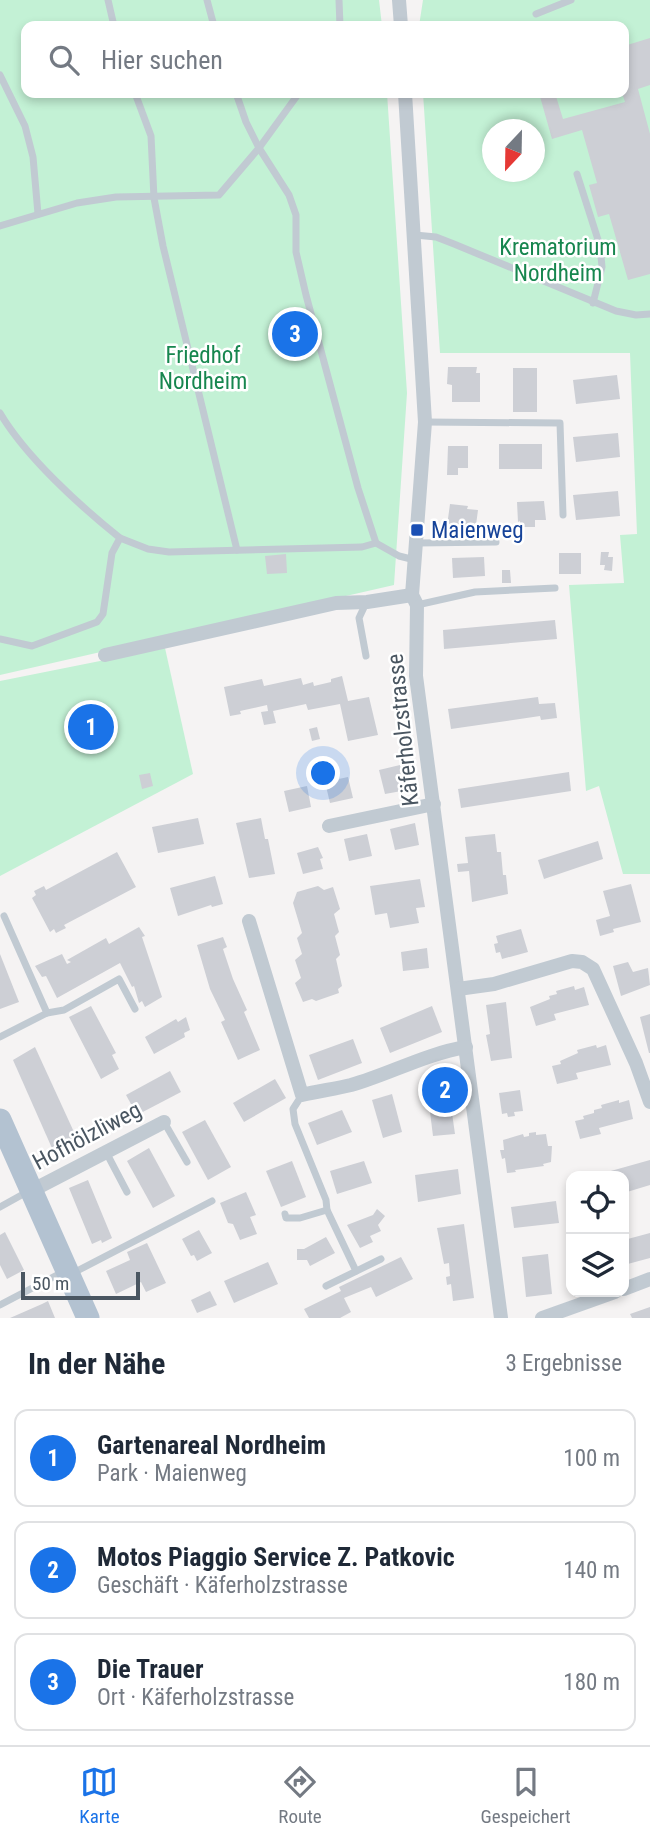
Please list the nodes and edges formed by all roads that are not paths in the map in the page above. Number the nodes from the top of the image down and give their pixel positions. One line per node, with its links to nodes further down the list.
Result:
1 (108, 0): 7 (lane)
2 (207, 0): 8 (lane)
3 (340, 0): 9 (lane)
4 (399, 0): 10 (street)
5 (571, 0): 6 (lane)
6 (536, 14)
7 (113, 21)
8 (213, 21)
9 (340, 21)
10 (401, 21)
11 (0, 75): 19 (lane)
12 (137, 98): 18 (lane)
13 (238, 98): 16 (lane)
14 (295, 98): 16 (lane)
15 (405, 98): 21 (street, Käferholzstrasse)
16 (259, 148): 18 (lane); 28 (lane)
17 (577, 174): 22 (lane)
18 (154, 198): 19 (lane); 31 (lane)
19 (38, 214): 20 (lane)
20 (0, 226)
21 (415, 235): 22 (lane); 25 (street, Käferholzstrasse)
22 (593, 303): 23 (lane)
23 (650, 314)
24 (0, 413): 27 (lane)
25 (425, 422): 26 (lane); 30 (street, Käferholzstrasse)
26 (564, 515)
27 (120, 538): 31 (lane); 36 (lane)
28 (376, 542): 31 (lane); 32 (lane)
29 (496, 542): 30 (lane)
30 (416, 543): 32 (street, Käferholzstrasse)
31 (237, 550)
32 (415, 560): 34 (street, Käferholzstrasse)
33 (555, 588): 34 (lane)
34 (414, 600): 35 (street); 39 (street, Käferholzstrasse)
35 (367, 602): 37 (street); 38 (lane)
36 (0, 639)
37 (105, 655)
38 (366, 656)
39 (434, 804): 40 (street); 43 (street, Käferholzstrasse)
40 (328, 826)
41 (4, 916): 45 (lane)
42 (249, 920): 48 (street)
43 (458, 989): 47 (street, Käferholzstrasse); 49 (street)
44 (135, 1009): 45 (lane)
45 (47, 1013): 46 (lane)
46 (0, 1037)
47 (466, 1047): 48 (street); 69 (street, Käferholzstrasse)
48 (302, 1095): 58 (lane)
49 (650, 1101)
50 (0, 1120): 54 (main road)
51 (164, 1122): 52 (street, Hofhölzliweg); 53 (lane)
52 (106, 1151): 54 (street, Hofhölzliweg); 55 (lane)
53 (187, 1162)
54 (31, 1191): 57 (lane); 62 (main road)
55 (127, 1192)
56 (212, 1201): 62 (lane)
57 (0, 1207)
58 (327, 1210): 59 (lane); 61 (lane)
59 (285, 1214)
60 (381, 1259): 61 (lane)
61 (356, 1271): 64 (lane)
62 (68, 1273): 67 (lane); 68 (main road)
63 (650, 1279): 65 (street)
64 (326, 1286)
65 (629, 1287)
66 (601, 1297): 70 (street)
67 (0, 1304)
68 (88, 1318)
69 (501, 1318)
70 (542, 1318)

